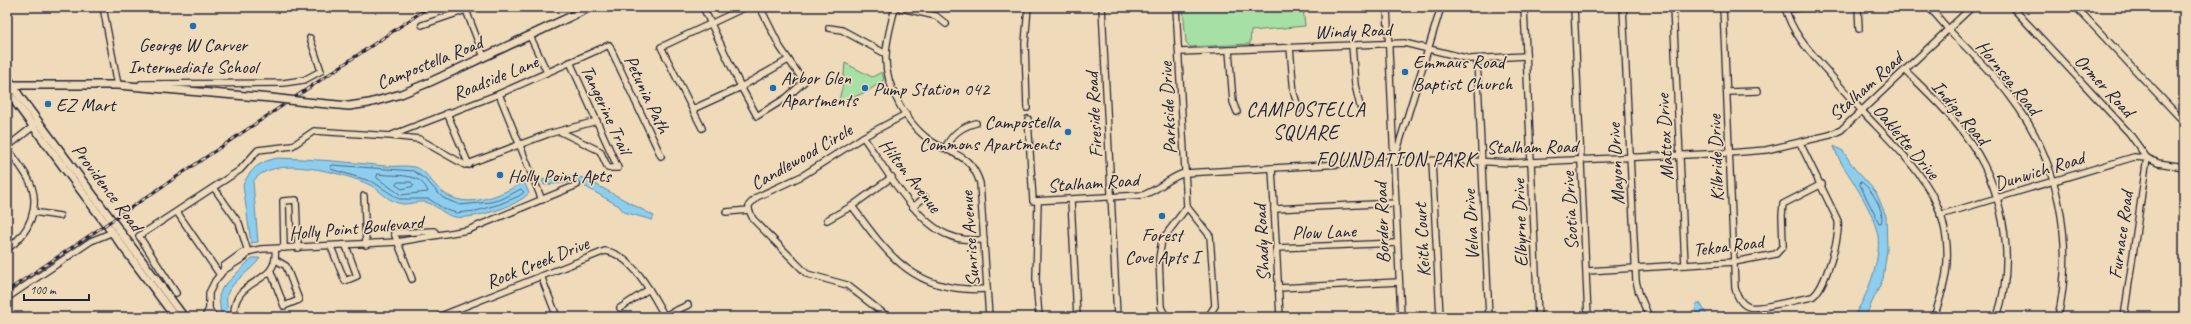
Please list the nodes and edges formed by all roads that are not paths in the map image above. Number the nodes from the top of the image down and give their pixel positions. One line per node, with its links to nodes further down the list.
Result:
1 (103, 7): 52 (street)
2 (475, 7): 25 (street)
3 (591, 7): 26 (main road, Campostella Road)
4 (703, 7): 27 (street)
5 (746, 7): 27 (street)
6 (760, 7): 46 (street)
7 (896, 7): 28 (street); 42 (street, Sunrise Avenue)
8 (1028, 7): 59 (street)
9 (1102, 7): 103 (street, Fireside Road)
10 (1176, 7): 41 (street, Parkside Drive)
11 (1387, 7): 35 (street, Border Road)
12 (1441, 7): 39 (street)
13 (1524, 7): 43 (street, Elbyrne Drive)
14 (1574, 7): 87 (street, Scotia Drive)
15 (1623, 7): 85 (street, Mayon Drive)
16 (1673, 7): 84 (street, Mattox Drive)
17 (1723, 7): 56 (street, Kilbride Drive)
18 (1816, 7): 24 (street)
19 (1858, 7): 31 (street)
20 (1928, 7): 32 (street, Hornsea Road)
21 (1972, 7): 32 (street, Stalham Road)
22 (2012, 7): 86 (street, Ormer Road)
23 (2076, 7): 69 (street)
24 (1785, 8): 62 (street, Oaklette Drive)
25 (466, 10): 29 (street); 44 (street)
26 (575, 11): 33 (main road, Campostella Road)
27 (711, 23): 53 (street); 60 (street)
28 (946, 24)
29 (422, 25)
30 (829, 28): 42 (street)
31 (1859, 29)
32 (1948, 29): 48 (street, Stalham Road); 97 (street, Hornsea Road)
33 (530, 36): 44 (main road, Campostella Road); 49 (street)
34 (310, 38): 52 (street)
35 (1389, 43): 37 (street, Windy Road); 39 (street, Windy Road); 73 (street, Border Road)
36 (609, 45): 47 (street, Roadside Lane); 83 (street, Petunia Path)
37 (1352, 45): 38 (street, Windy Road); 58 (street)
38 (1290, 47): 40 (street, Windy Road); 61 (street)
39 (1428, 48): 45 (street, Windy Road); 74 (street)
40 (1229, 50): 41 (street, Windy Road); 63 (street)
41 (1180, 52): 95 (street, Parkside Drive)
42 (886, 54): 65 (street, Sunrise Avenue)
43 (1526, 56): 45 (street, Windy Road); 91 (street, Elbyrne Drive)
44 (484, 57): 52 (main road, Campostella Road, bridge)
45 (1477, 59): 90 (street, Velva Drive)
46 (788, 60): 53 (street); 53 (street)
47 (570, 62): 49 (street, Roadside Lane); 67 (street, Tangerine Trail)
48 (1905, 70): 62 (street, Stalham Road); 104 (street, Indigo Road)
49 (547, 72): 57 (street, Roadside Lane)
50 (7, 77): 51 (main road, Providence Road)
51 (9, 85): 52 (main road, Campostella Road); 68 (main road, Providence Road)
52 (118, 85)
53 (741, 87): 60 (street)
54 (7, 91): 71 (main road, Providence Road)
55 (1758, 91): 56 (street)
56 (1727, 92): 82 (street, Kilbride Drive)
57 (499, 94): 64 (street, Roadside Lane); 79 (street)
58 (1360, 106)
59 (1027, 108)
60 (693, 109): 72 (street)
61 (1299, 109)
62 (1862, 111): 78 (street, Stalham Road); 117 (street, Oaklette Drive)
63 (1237, 112)
64 (447, 113): 76 (street, Roadside Lane); 92 (street)
65 (906, 114): 77 (street, Candlewood Circle); 81 (street, Sunrise Avenue)
66 (1028, 119): 107 (street, Stalham Road)
67 (597, 121): 75 (street); 75 (street, Tangerine Trail)
68 (39, 122): 71 (street); 155 (main road, Providence Road)
69 (2184, 122)
70 (976, 124): 81 (street)
71 (33, 127): 80 (street); 120 (main road, Providence Road)
72 (702, 128)
73 (1392, 129): 74 (street); 88 (street, Border Road)
74 (1403, 131): 88 (street)
75 (561, 132): 79 (street)
76 (391, 136): 92 (street); 100 (street)
77 (863, 137): 96 (street, Hilton Avenue); 113 (street, Candlewood Circle)
78 (1800, 143): 82 (street, Stalham Road); 98 (street)
79 (520, 144): 92 (street); 105 (street)
80 (7, 148): 114 (street)
81 (946, 148): 122 (street, Sunrise Avenue)
82 (1729, 153): 84 (street, Stalham Road); 135 (street, Kilbride Drive)
83 (661, 156)
84 (1680, 156): 85 (street, Stalham Road); 136 (street, Mattox Drive)
85 (1630, 158): 87 (street, Stalham Road); 137 (street, Mayon Drive)
86 (2147, 158): 93 (street); 97 (street, Dunwich Road); 177 (street, Furnace Road)
87 (1581, 160): 91 (street, Stalham Road); 138 (street, Scotia Drive)
88 (1394, 161): 89 (street, Stalham Road); 94 (street, Stalham Road); 108 (street, Border Road)
89 (1432, 161): 90 (street, Stalham Road); 169 (street, Keith Court)
90 (1482, 162): 91 (street, Stalham Road); 170 (street, Velva Drive)
91 (1532, 162): 171 (street, Elbyrne Drive)
92 (469, 165)
93 (2184, 167)
94 (1272, 168): 95 (street, Stalham Road); 112 (street, Shady Road)
95 (1185, 173): 103 (street, Stalham Road); 111 (street, Parkside Drive)
96 (892, 177): 109 (street); 110 (street, Hilton Avenue)
97 (2053, 181): 104 (street, Dunwich Road); 176 (street, Hornsea Road)
98 (1822, 184): 135 (street, Tekoa Road); 135 (street, Kilbride Drive)
99 (577, 185): 105 (street, Holly Point Boulevard)
100 (214, 188): 115 (street); 133 (street)
101 (364, 196): 125 (street)
102 (925, 197): 110 (street)
103 (1112, 198): 106 (street, Stalham Road); 164 (street, Fireside Road)
104 (1997, 198): 117 (street, Dunwich Road); 175 (street, Indigo Road)
105 (542, 200): 121 (street, Holly Point Boulevard)
106 (1071, 200): 107 (street, Stalham Road); 163 (street)
107 (1038, 201): 162 (street)
108 (1396, 203): 112 (street); 124 (street, Border Road)
109 (852, 206): 119 (street); 146 (street)
110 (913, 207): 122 (street, Hilton Avenue)
111 (1187, 207): 165 (street); 166 (street)
112 (1274, 209): 130 (street, Shady Road)
113 (748, 210): 116 (street); 160 (street, Candlewood Circle)
114 (33, 212): 118 (street); 131 (street)
115 (177, 212): 140 (street); 147 (street)
116 (726, 212)
117 (1940, 214): 174 (street, Oaklette Drive)
118 (60, 216)
119 (826, 220)
120 (113, 232): 148 (street); 154 (main road, Providence Road)
121 (437, 235): 123 (street, Holly Point Boulevard); 123 (street)
122 (984, 240): 146 (street, Sunrise Avenue)
123 (397, 242): 125 (street, Holly Point Boulevard); 142 (street)
124 (1397, 243): 130 (street, Plow Lane); 143 (street, Border Road)
125 (366, 245): 126 (street, Holly Point Boulevard)
126 (346, 246): 127 (street, Holly Point Boulevard); 127 (street)
127 (331, 247): 129 (street, Holly Point Boulevard)
128 (284, 248): 129 (street, Holly Point Boulevard); 129 (street); 132 (street, Holly Point Boulevard)
129 (298, 248)
130 (1276, 248): 144 (street, Shady Road)
131 (7, 249)
132 (275, 249): 133 (street, Holly Point Boulevard); 134 (street)
133 (248, 252): 140 (street)
134 (276, 260): 139 (street); 139 (street)
135 (1734, 262): 136 (street, Tekoa Road)
136 (1685, 265): 137 (street, Tekoa Road)
137 (1636, 268): 138 (street, Tekoa Road); 173 (street, Mayon Drive)
138 (1587, 271): 172 (street, Scotia Drive)
139 (270, 272): 158 (street)
140 (222, 273): 151 (street)
141 (540, 276): 145 (street, Rock Creek Drive); 152 (street, Rock Creek Drive); 159 (street)
142 (412, 279)
143 (1399, 282): 144 (street); 168 (street, Border Road)
144 (1278, 288): 167 (street, Shady Road)
145 (649, 289): 150 (street); 153 (street, Rock Creek Drive)
146 (987, 289): 161 (street, Sunrise Avenue)
147 (176, 293)
148 (7, 298)
149 (688, 305): 153 (street)
150 (620, 308)
151 (209, 309): 156 (street); 157 (street)
152 (442, 316)
153 (664, 316)
154 (175, 317)
155 (184, 317)
156 (205, 317)
157 (214, 317)
158 (234, 317)
159 (557, 317)
160 (888, 317)
161 (989, 317)
162 (1038, 317)
163 (1077, 317)
164 (1117, 317)
165 (1169, 317)
166 (1183, 317)
167 (1280, 317)
168 (1401, 317)
169 (1440, 317)
170 (1489, 317)
171 (1538, 317)
172 (1588, 317)
173 (1649, 317)
174 (1934, 317)
175 (1997, 317)
176 (2058, 317)
177 (2124, 317)

